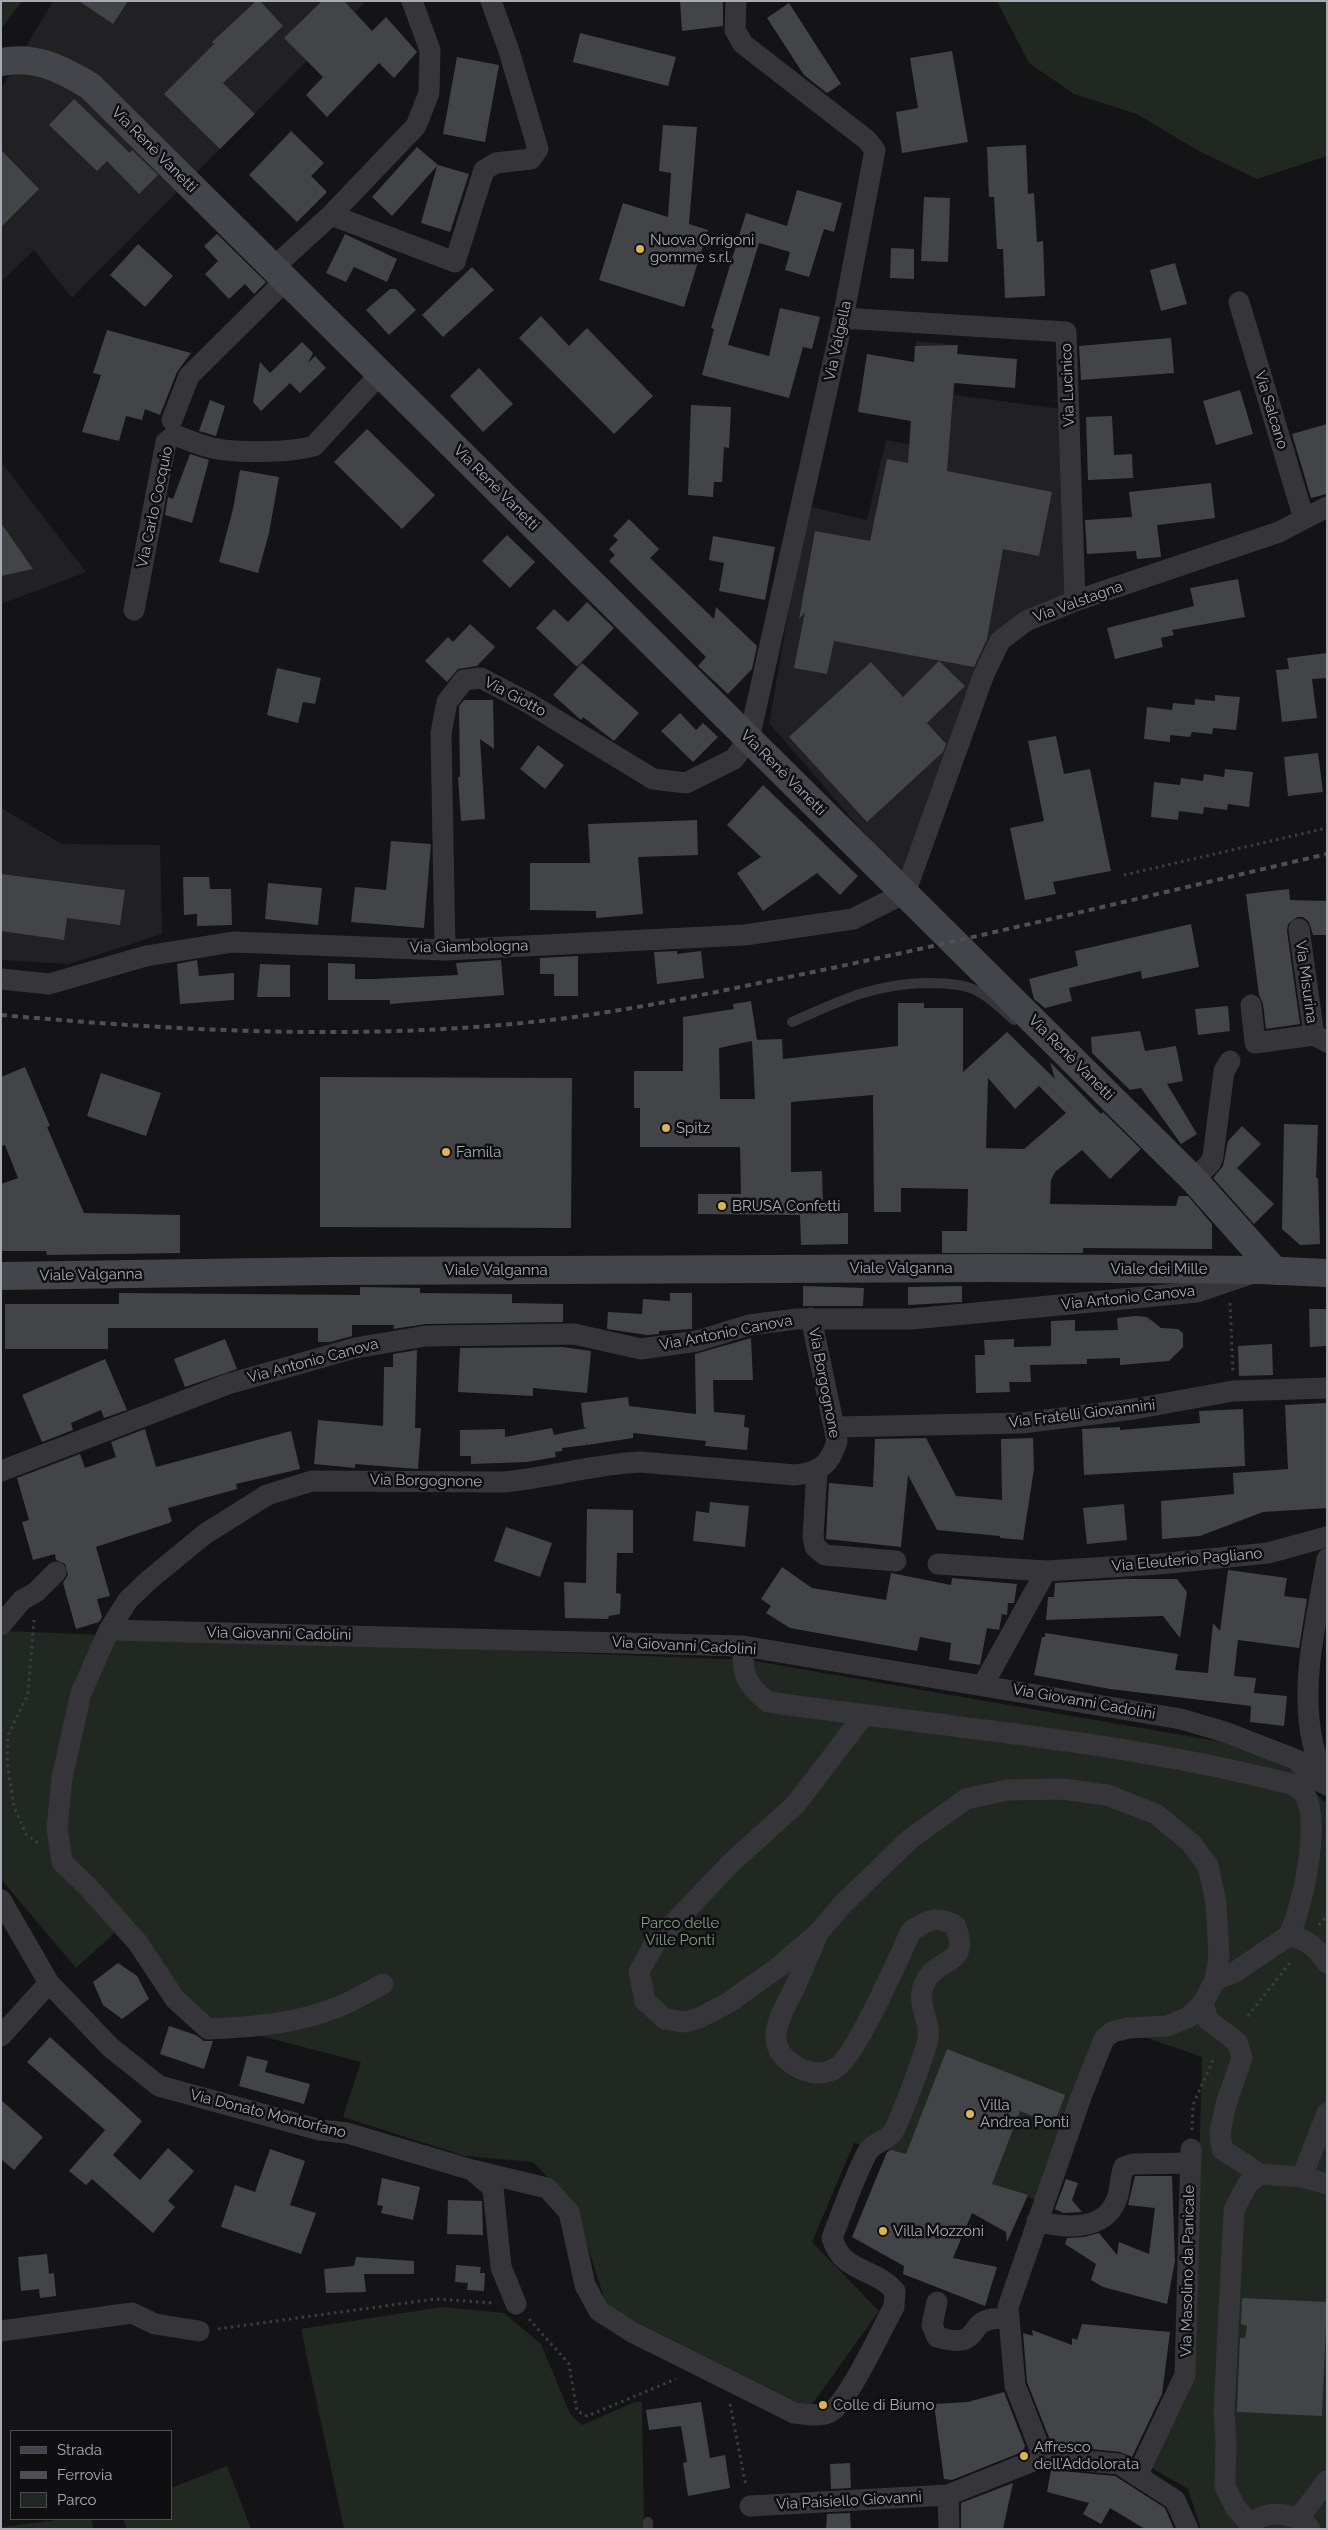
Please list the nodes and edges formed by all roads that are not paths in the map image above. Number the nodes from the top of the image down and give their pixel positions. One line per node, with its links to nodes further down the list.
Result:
1 (412, 1): 5 (street)
2 (491, 1): 5 (street)
3 (736, 1): 8 (street, Via Valgella)
4 (1, 62): 6 (street, Via Renè Vanetti)
5 (330, 215): 6 (street)
6 (280, 274): 9 (street, Via Renè Vanetti); 10 (street)
7 (1239, 302): 12 (street, Via Salcano)
8 (843, 318): 13 (street, Via Lucinico); 15 (street, Via Valgella)
9 (380, 374): 14 (street, Via Carlo Cocquio); 15 (street, Via Renè Vanetti)
10 (172, 420)
11 (1327, 507): 12 (street, Via Valstagna)
12 (1304, 519): 13 (street, Via Valstagna)
13 (1075, 601): 16 (street, Via Valstagna)
14 (134, 610)
15 (749, 739): 16 (street, Via Renè Vanetti); 18 (street, Via Giotto)
16 (904, 893): 18 (street, Via Giambologna); 25 (street, Via Renè Vanetti)
17 (1299, 929): 23 (street, Via Misurina)
18 (445, 950): 19 (street, Via Giambologna)
19 (1, 979)
20 (1251, 1005): 23 (street, Via Misurina)
21 (792, 1022): 22 (lane)
22 (1020, 1025)
23 (1320, 1038)
24 (1230, 1061): 25 (street)
25 (1194, 1180): 27 (street, Via Renè Vanetti)
26 (991, 1268): 27 (street, Viale dei Mille); 29 (street, Viale Valganna)
27 (1268, 1270): 28 (street, Viale dei Mille); 30 (street, Via Antonio Canova)
28 (1327, 1273)
29 (1, 1276)
30 (811, 1318): 32 (street, Via Borgognone); 34 (street, Via Antonio Canova)
31 (1327, 1388): 32 (street, Via Fratelli Giovannini)
32 (836, 1427): 33 (street, Via Borgognone)
33 (817, 1470): 37 (street); 42 (street, Via Borgognone)
34 (1, 1471)
35 (1327, 1537): 39 (street, Via Eleuterio Pagliano)
36 (1327, 1560): 46 (street)
37 (896, 1561)
38 (938, 1564): 39 (street, Via Eleuterio Pagliano)
39 (1046, 1571): 44 (street)
40 (56, 1572): 41 (street)
41 (1, 1625)
42 (109, 1630): 43 (street, Via Giovanni Cadolini); 54 (street, Via Borgognone)
43 (743, 1646): 44 (street, Via Giovanni Cadolini); 45 (street)
44 (983, 1685): 47 (street, Via Giovanni Cadolini)
45 (864, 1716): 49 (street); 50 (street)
46 (1327, 1780)
47 (1327, 1785)
48 (1, 1900): 53 (street, Via Donato Montorfano)
49 (818, 1933): 52 (street); 58 (street)
50 (1293, 1945): 51 (street); 52 (street)
51 (1327, 1962)
52 (1215, 1980): 55 (street)
53 (49, 1983): 56 (street); 58 (street, Via Donato Montorfano)
54 (383, 1984)
55 (1203, 2003): 59 (street); 62 (street)
56 (1, 2036)
57 (1327, 2112): 60 (street)
58 (472, 2170): 64 (street, Via Donato Montorfano)
59 (1258, 2174): 60 (street); 74 (street)
60 (1302, 2176): 61 (street)
61 (1327, 2184)
62 (1037, 2221): 65 (street); 69 (street, Via Masolino da Panicale)
63 (937, 2302): 65 (street)
64 (516, 2304)
65 (1009, 2327): 68 (street)
66 (1, 2331): 67 (street)
67 (199, 2331)
68 (1042, 2457): 69 (street); 71 (street, Via Paisiello Giovanni)
69 (1137, 2476): 76 (street)
70 (1327, 2481): 73 (street)
71 (948, 2495): 72 (street, Via Paisiello Giovanni); 75 (street)
72 (750, 2506)
73 (1304, 2524): 74 (street)
74 (1250, 2527)
75 (949, 2529)
76 (1188, 2529)

